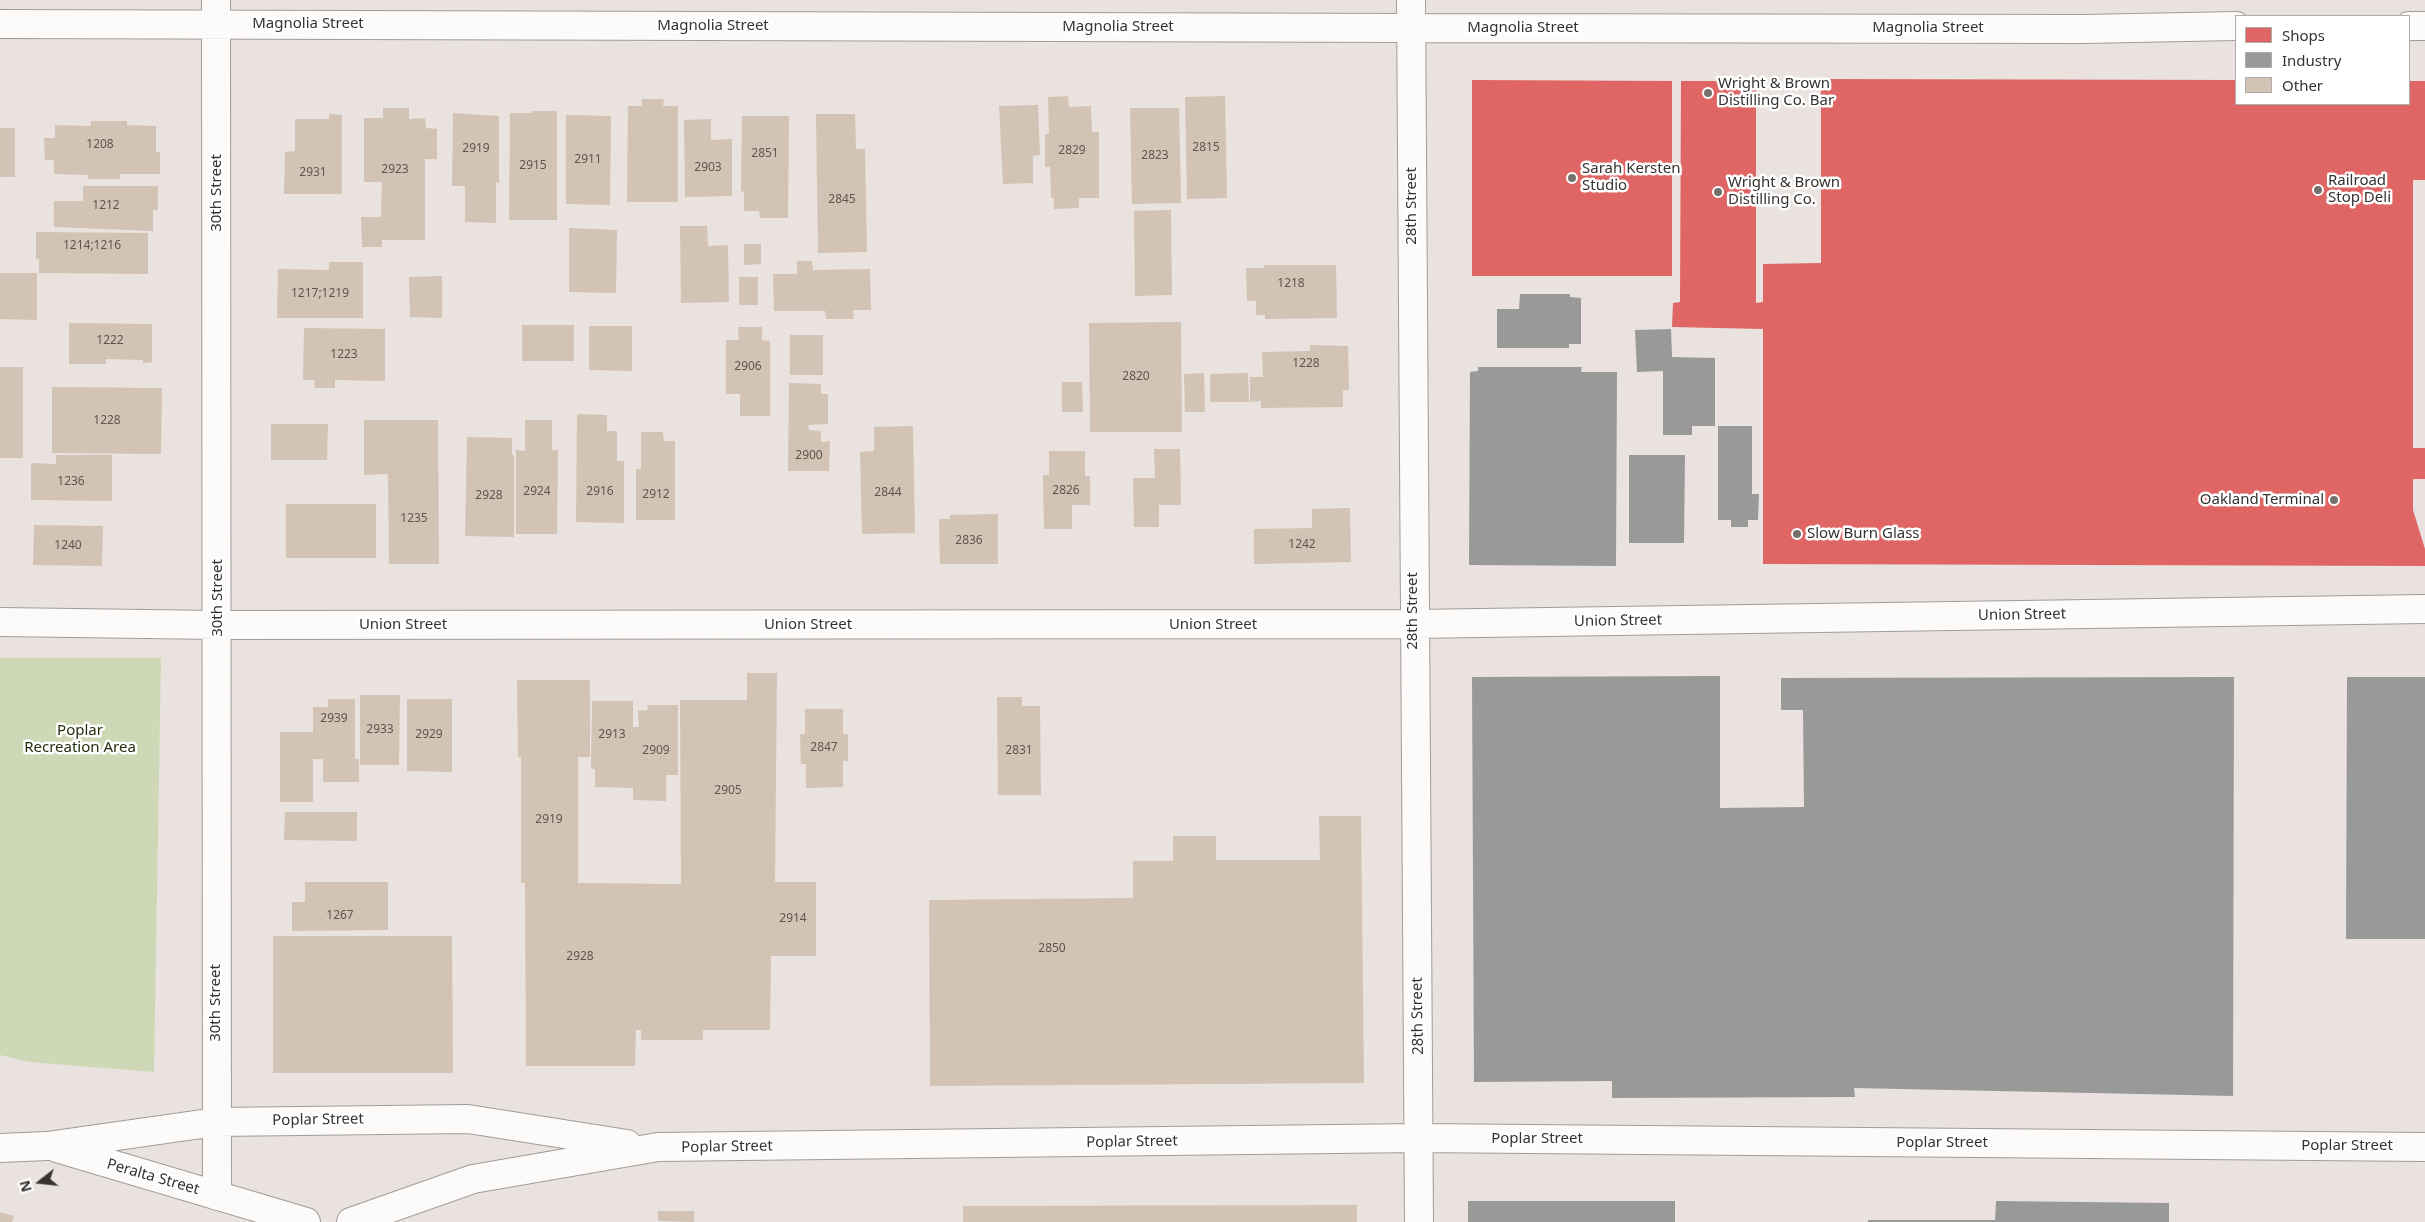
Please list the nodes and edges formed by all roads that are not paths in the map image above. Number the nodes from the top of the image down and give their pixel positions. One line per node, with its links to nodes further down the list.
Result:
1 (1411, 0): 7 (street, 28th Street)
2 (216, 12): 3 (street, Magnolia Street); 7 (street, Magnolia Street); 11 (street, 30th Street)
3 (0, 24)
4 (2235, 26): 7 (street, Magnolia Street)
5 (2410, 26): 6 (street)
6 (2425, 26)
7 (1411, 28): 10 (street, 28th Street)
8 (2425, 609): 10 (street, Union Street)
9 (0, 622): 11 (street, Union Street)
10 (1413, 624): 11 (street, Union Street); 14 (street, 28th Street)
11 (218, 625): 12 (street, 30th Street)
12 (216, 1122): 15 (street, Poplar Street); 18 (street, Poplar Street); 19 (street, 30th Street)
13 (0, 1132): 15 (street, Peralta Street)
14 (1419, 1138): 16 (street, Poplar Street); 18 (street, Poplar Street); 22 (street, 28th Street)
15 (47, 1146): 17 (street); 19 (street, Peralta Street)
16 (2425, 1147)
17 (0, 1148)
18 (648, 1148): 21 (street, Poplar Street)
19 (217, 1196): 20 (street, Peralta Street)
20 (306, 1222)
21 (351, 1222)
22 (1418, 1222)

